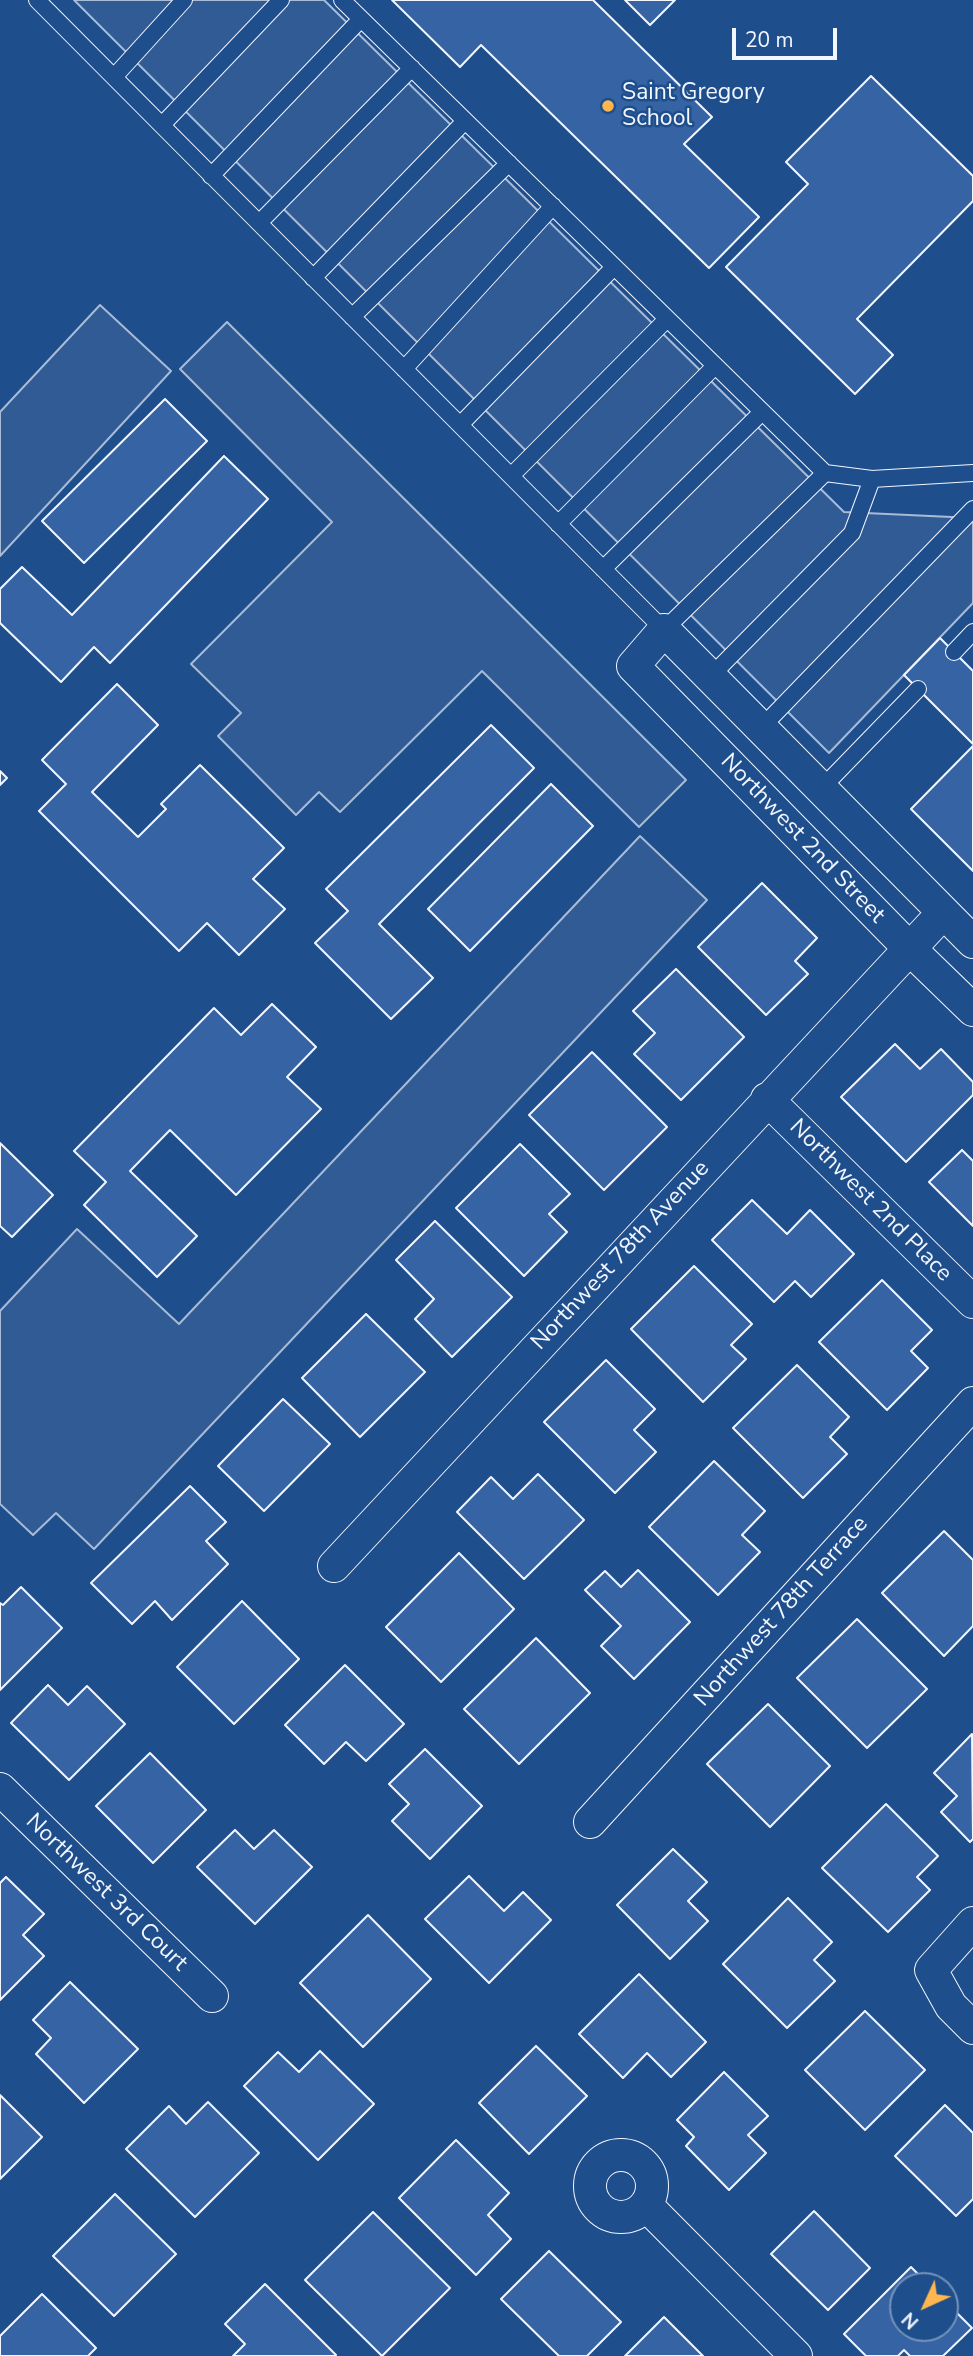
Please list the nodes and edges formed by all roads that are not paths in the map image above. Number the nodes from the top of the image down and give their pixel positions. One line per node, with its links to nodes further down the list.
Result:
1 (184, 0): 7 (lane)
2 (281, 0): 9 (lane)
3 (342, 0): 5 (lane)
4 (45, 3): 7 (lane)
5 (361, 19): 6 (lane); 11 (lane)
6 (412, 68): 8 (lane); 13 (lane)
7 (114, 77): 9 (lane)
8 (465, 121): 10 (lane); 15 (lane)
9 (162, 125): 11 (lane)
10 (509, 163): 12 (lane); 16 (lane)
11 (211, 176): 13 (lane)
12 (553, 206): 14 (lane); 19 (lane)
13 (259, 223): 15 (lane)
14 (614, 267): 17 (lane); 21 (lane)
15 (313, 278): 16 (lane)
16 (352, 317): 19 (lane)
17 (667, 319): 18 (lane); 24 (lane)
18 (715, 366): 20 (lane); 27 (lane)
19 (404, 369): 21 (lane)
20 (762, 412): 22 (lane); 28 (lane)
21 (460, 425): 24 (lane)
22 (825, 473): 25 (lane); 29 (lane)
23 (973, 473): 25 (lane)
24 (511, 476): 27 (lane)
25 (872, 479): 32 (lane)
26 (973, 509): 34 (lane)
27 (558, 524): 28 (lane)
28 (603, 569): 29 (lane)
29 (664, 630): 32 (street, Northwest 2nd Street); 36 (street, Northwest 2nd Street)
30 (973, 632): 31 (lane)
31 (954, 652)
32 (710, 677): 34 (street, Northwest 2nd Street)
33 (918, 689): 35 (lane)
34 (761, 728): 35 (street, Northwest 2nd Street)
35 (820, 790): 36 (street); 37 (street, Northwest 2nd Street)
36 (789, 824): 39 (street, Northwest 2nd Street)
37 (943, 913): 38 (street, Northwest 2nd Street); 39 (street, Northwest 78th Avenue)
38 (973, 942)
39 (909, 948): 40 (street, Northwest 2nd Street); 41 (street, Northwest 78th Avenue)
40 (973, 1010)
41 (767, 1099): 42 (street, Northwest 2nd Place); 44 (street, Northwest 78th Avenue)
42 (973, 1303)
43 (973, 1403): 46 (street, Northwest 78th Terrace)
44 (334, 1566)
45 (0, 1790): 48 (street, Northwest 3rd Court)
46 (590, 1822)
47 (973, 1923): 49 (street)
48 (212, 1996)
49 (973, 2028)
50 (646, 2205): 51 (street)
51 (796, 2356)

